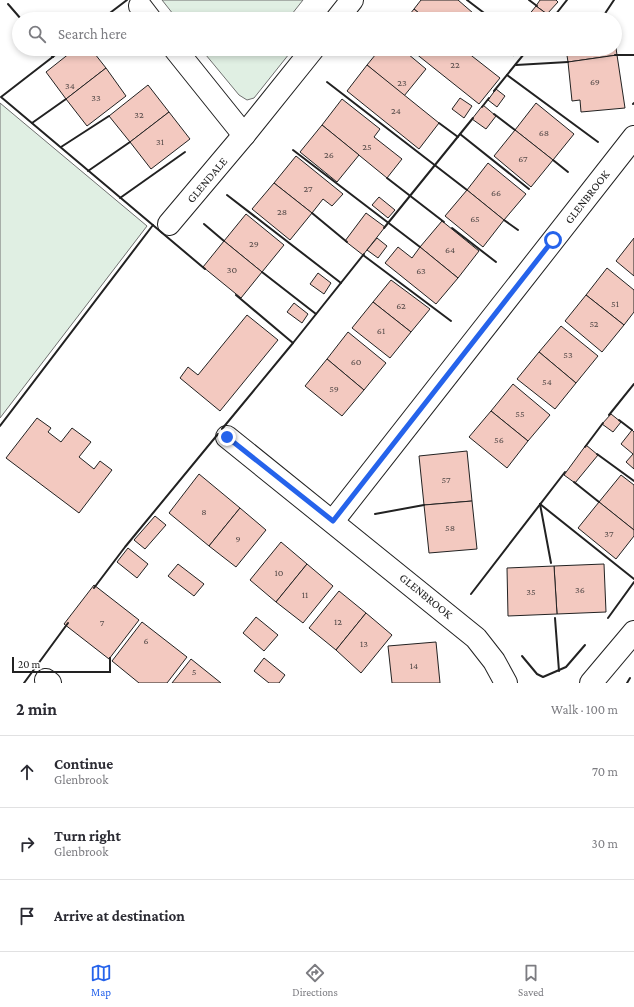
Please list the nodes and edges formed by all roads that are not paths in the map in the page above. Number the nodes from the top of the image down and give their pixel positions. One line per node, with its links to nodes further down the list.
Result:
1 (352, 0): 2 (street)
2 (343, 12)
3 (180, 56): 5 (street)
4 (307, 56): 5 (street, GLENDALE)
5 (244, 135): 7 (street, GLENDALE)
6 (634, 137): 9 (street, GLENBROOK)
7 (169, 224)
8 (227, 437): 9 (street, GLENBROOK)
9 (333, 521): 11 (street, GLENBROOK)
10 (634, 632): 12 (street)
11 (506, 683)
12 (591, 683)

